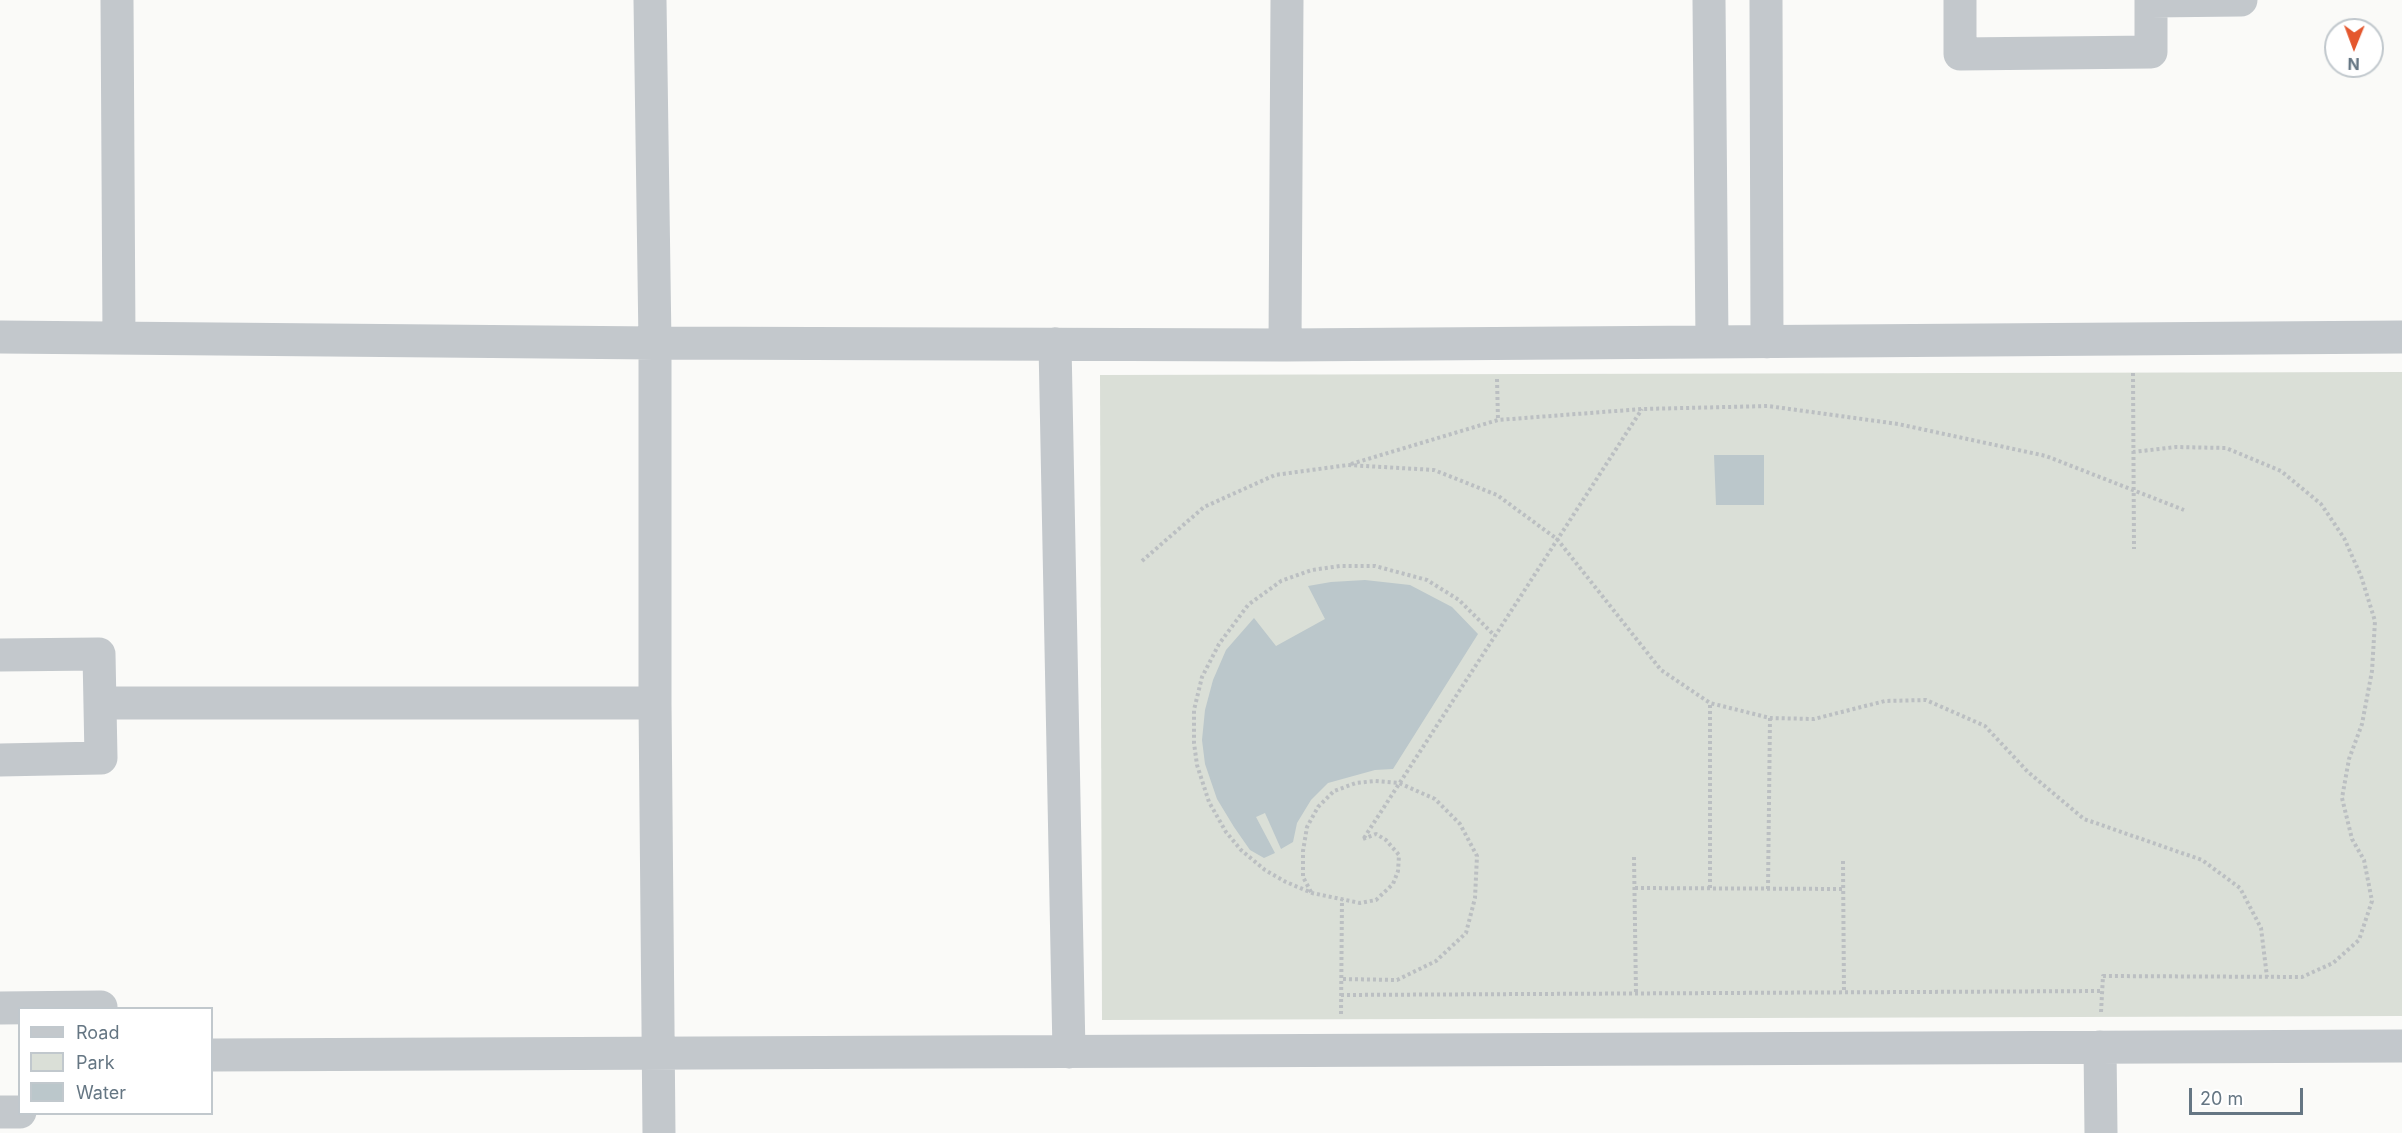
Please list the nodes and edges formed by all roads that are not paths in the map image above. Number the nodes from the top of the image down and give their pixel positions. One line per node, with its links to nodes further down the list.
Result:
1 (117, 0): 10 (street)
2 (650, 0): 14 (street)
3 (1287, 0): 16 (street)
4 (1709, 0): 12 (street)
5 (1766, 0): 13 (street)
6 (1960, 0): 8 (street)
7 (2241, 0): 8 (street)
8 (2151, 1)
9 (0, 337): 10 (street)
10 (119, 337): 14 (street)
11 (2402, 338): 13 (street)
12 (1712, 342): 13 (street); 16 (street)
13 (1767, 342)
14 (655, 343): 15 (street); 19 (street)
15 (1055, 344): 16 (street); 27 (street)
16 (1285, 345)
17 (0, 655): 18 (street)
18 (100, 703): 19 (street); 20 (street)
19 (655, 703): 28 (street)
20 (0, 759)
21 (50, 1007): 22 (street)
22 (101, 1007)
23 (0, 1008): 24 (street)
24 (18, 1008)
25 (2402, 1046): 26 (street)
26 (2100, 1047): 27 (street); 33 (street)
27 (1070, 1052): 28 (street)
28 (658, 1054): 29 (street); 32 (street)
29 (213, 1055)
30 (0, 1112): 31 (street)
31 (18, 1112)
32 (659, 1133)
33 (2101, 1133)

